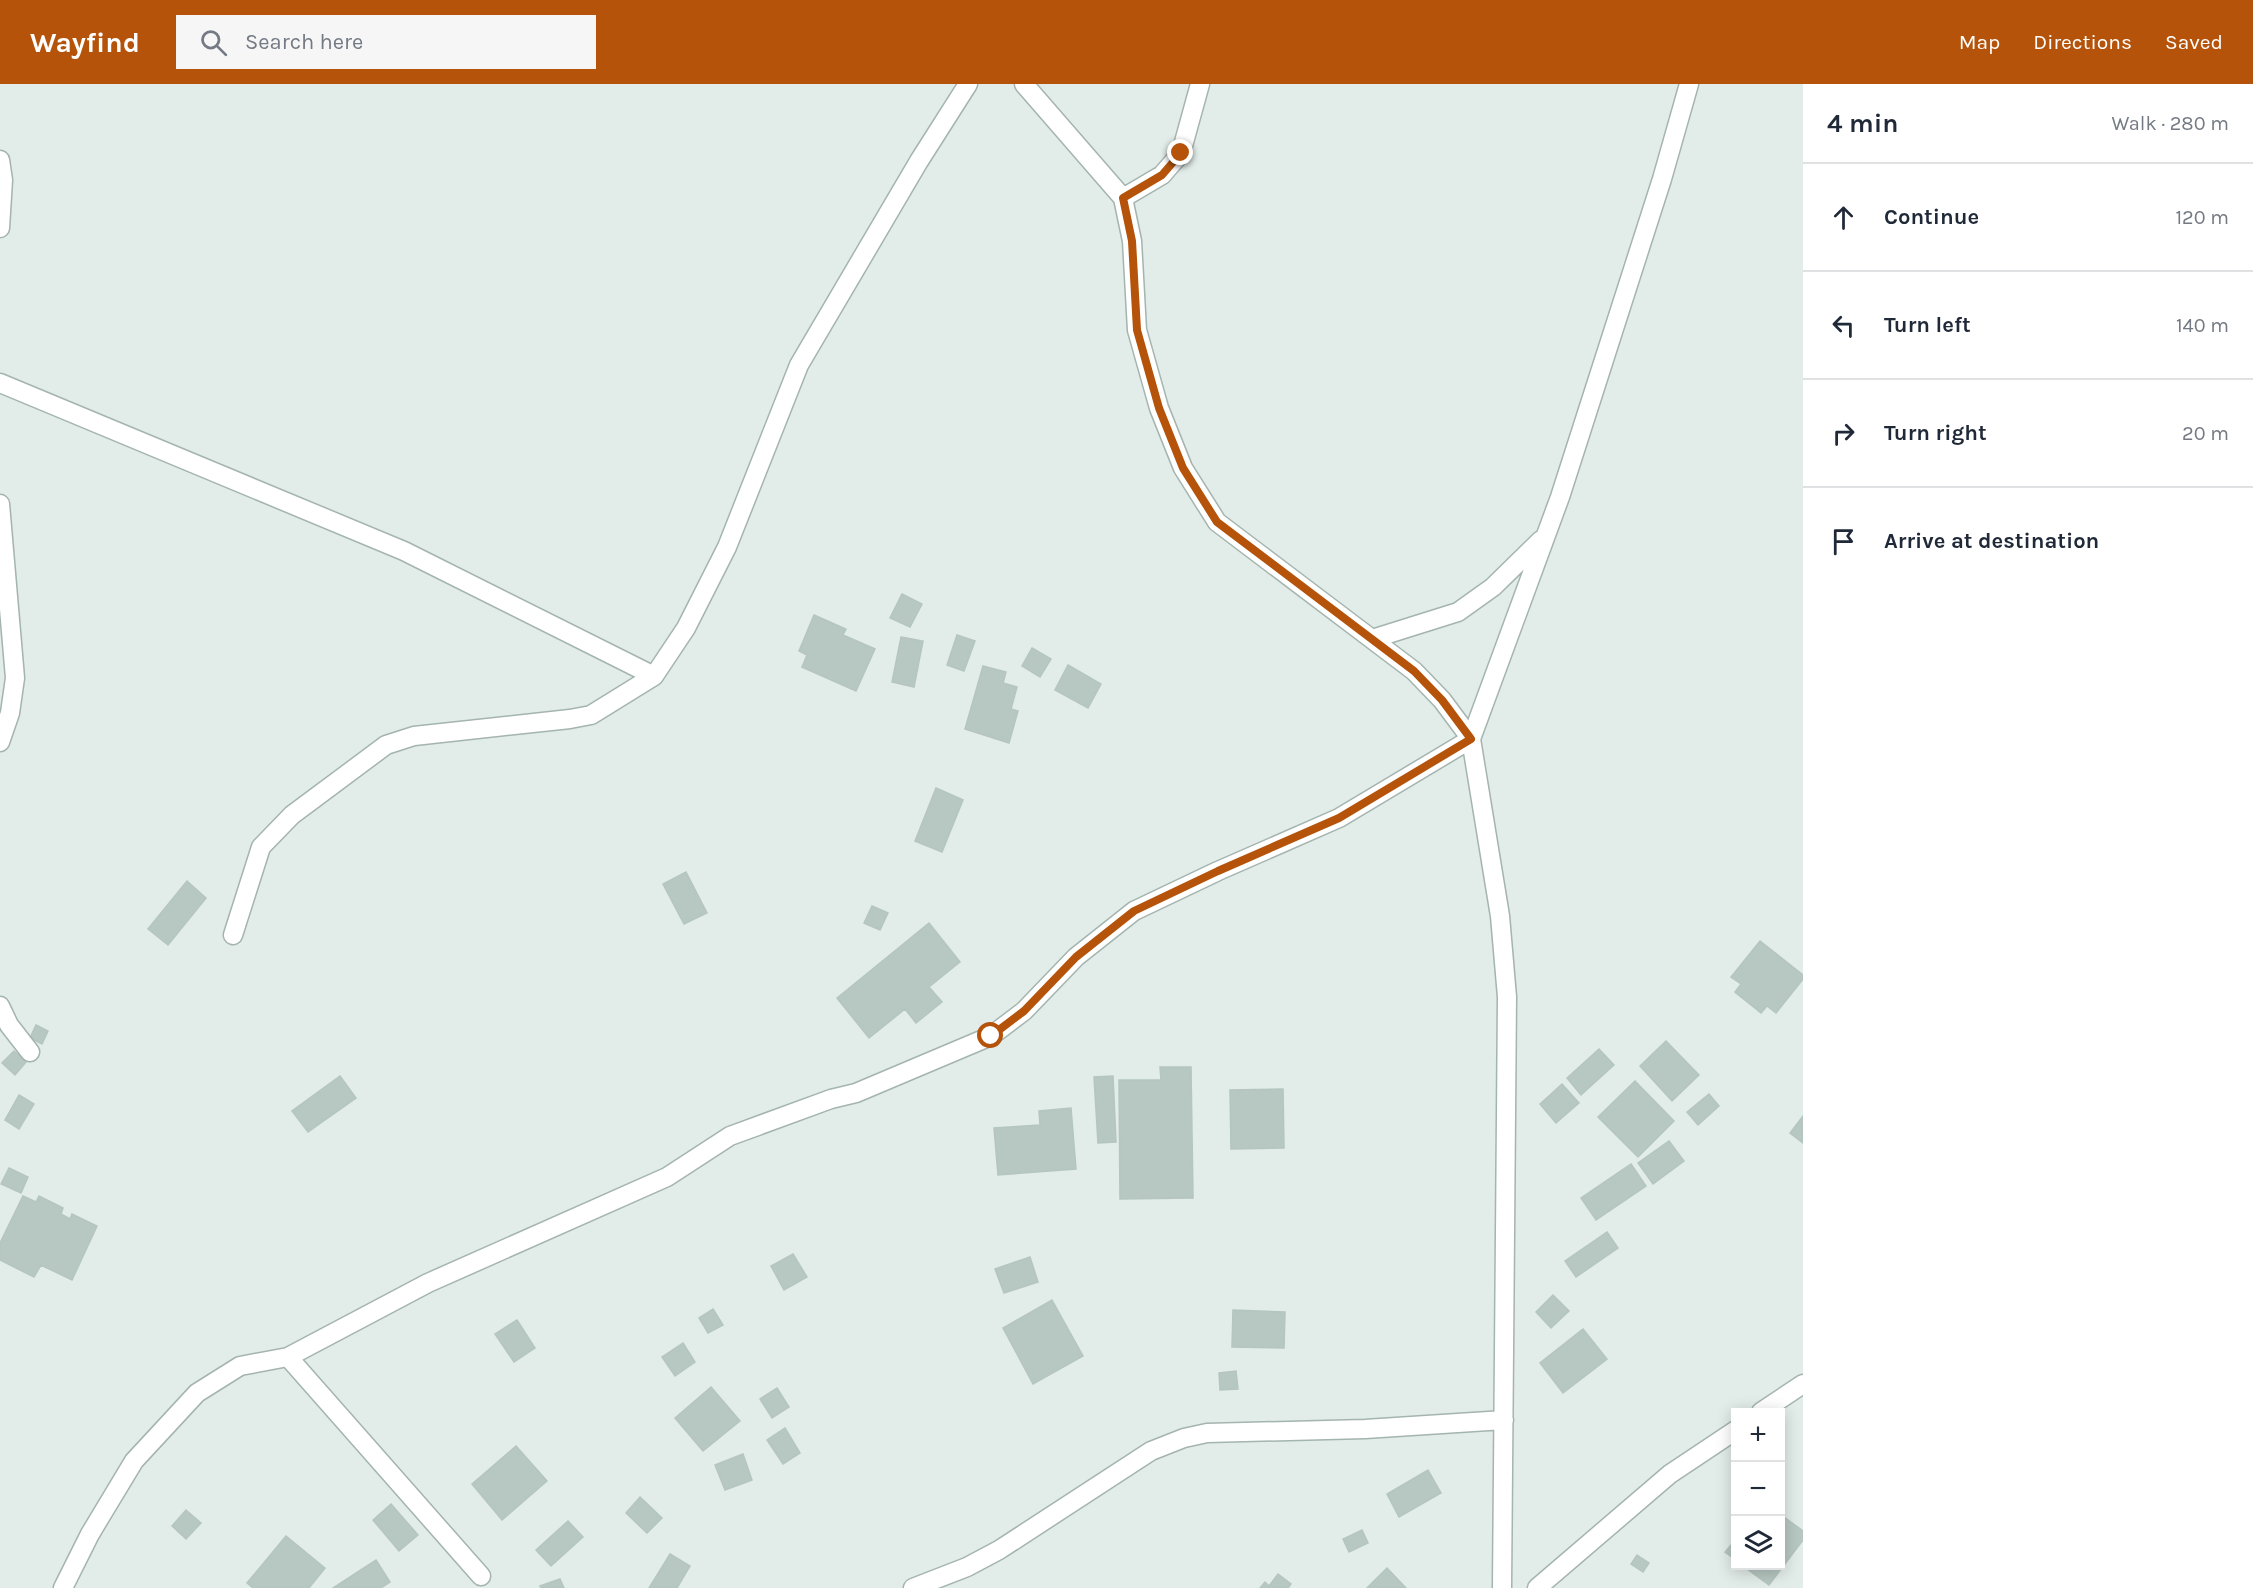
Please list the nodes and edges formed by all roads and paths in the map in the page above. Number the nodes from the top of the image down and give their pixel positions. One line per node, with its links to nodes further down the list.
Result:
1 (968, 84): 12 (street)
2 (1024, 84): 6 (street)
3 (1200, 84): 6 (street)
4 (1689, 84): 10 (street)
5 (0, 160): 7 (street)
6 (1123, 198): 11 (street)
7 (0, 228)
8 (0, 383): 12 (street)
9 (0, 504): 14 (street)
10 (1545, 537): 11 (street); 13 (street)
11 (1372, 639): 13 (street)
12 (654, 676): 15 (street)
13 (1471, 739): 18 (street); 21 (street)
14 (0, 742)
15 (233, 934)
16 (0, 1006): 17 (street)
17 (30, 1052)
18 (288, 1357): 23 (street); 24 (street)
19 (1803, 1384): 20 (street)
20 (1768, 1408)
21 (1504, 1420): 25 (street); 26 (street)
22 (1731, 1433): 27 (street)
23 (481, 1576)
24 (63, 1588)
25 (913, 1588)
26 (1502, 1588)
27 (1537, 1588)

